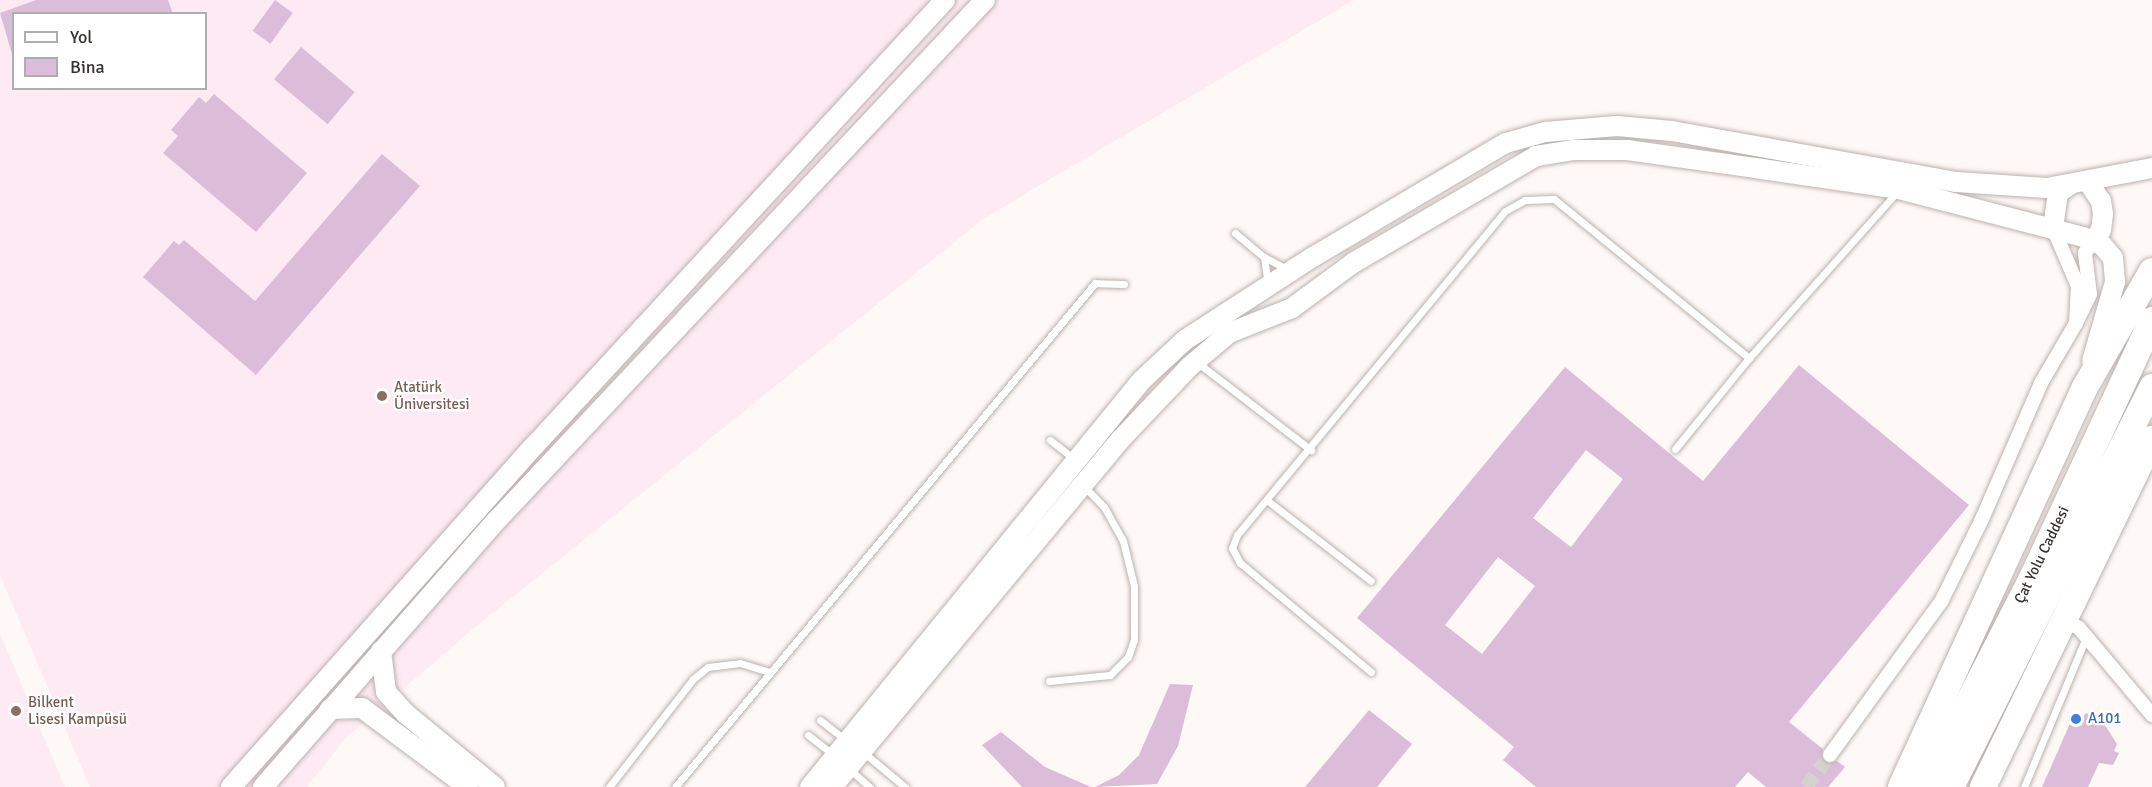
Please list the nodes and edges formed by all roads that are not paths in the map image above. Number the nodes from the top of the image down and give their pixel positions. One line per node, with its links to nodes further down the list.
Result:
1 (945, 0): 42 (street)
2 (985, 0): 32 (street)
3 (2152, 168): 4 (street)
4 (2080, 183): 6 (street); 8 (street); 10 (street)
5 (1899, 189): 6 (street); 14 (street); 18 (lane)
6 (2053, 228): 8 (street); 17 (street)
7 (1234, 233): 9 (lane)
8 (2093, 241): 17 (street); 20 (street)
9 (1264, 257): 10 (lane); 13 (lane)
10 (1291, 271): 13 (street); 14 (street)
11 (2152, 271): 20 (highway)
12 (1124, 284): 33 (lane)
13 (1268, 285): 15 (street); 26 (street)
14 (1304, 300): 15 (street)
15 (1281, 311): 19 (street)
16 (2152, 320): 53 (highway, Çat Yolu Caddesi)
17 (2076, 322): 41 (street)
18 (1749, 358): 24 (lane); 25 (lane)
19 (1196, 361): 25 (lane); 27 (street)
20 (2085, 387): 52 (highway)
21 (2152, 387): 54 (highway, Çat Yolu Caddesi)
22 (2152, 439): 30 (highway)
23 (1050, 440): 26 (lane)
24 (1675, 449)
25 (1311, 450): 28 (lane)
26 (1077, 460): 40 (street)
27 (1083, 484): 35 (lane); 40 (street)
28 (1268, 501): 29 (lane); 34 (lane)
29 (1371, 581)
30 (2066, 621): 31 (street); 55 (highway)
31 (2086, 637): 37 (street); 56 (lane)
32 (381, 651): 36 (street); 45 (street)
33 (770, 672): 46 (lane); 47 (lane)
34 (1371, 672)
35 (1049, 681)
36 (330, 709): 43 (street); 44 (street)
37 (2152, 716)
38 (820, 720): 40 (lane)
39 (808, 735): 40 (lane)
40 (849, 754): 48 (street); 49 (street); 50 (lane); 51 (lane)
41 (1830, 755)
42 (231, 787)
43 (263, 787)
44 (468, 787)
45 (495, 787)
46 (609, 787)
47 (675, 787)
48 (810, 787)
49 (832, 787)
50 (870, 787)
51 (905, 787)
52 (1901, 787)
53 (1925, 787)
54 (1951, 787)
55 (1983, 787)
56 (2024, 787)

